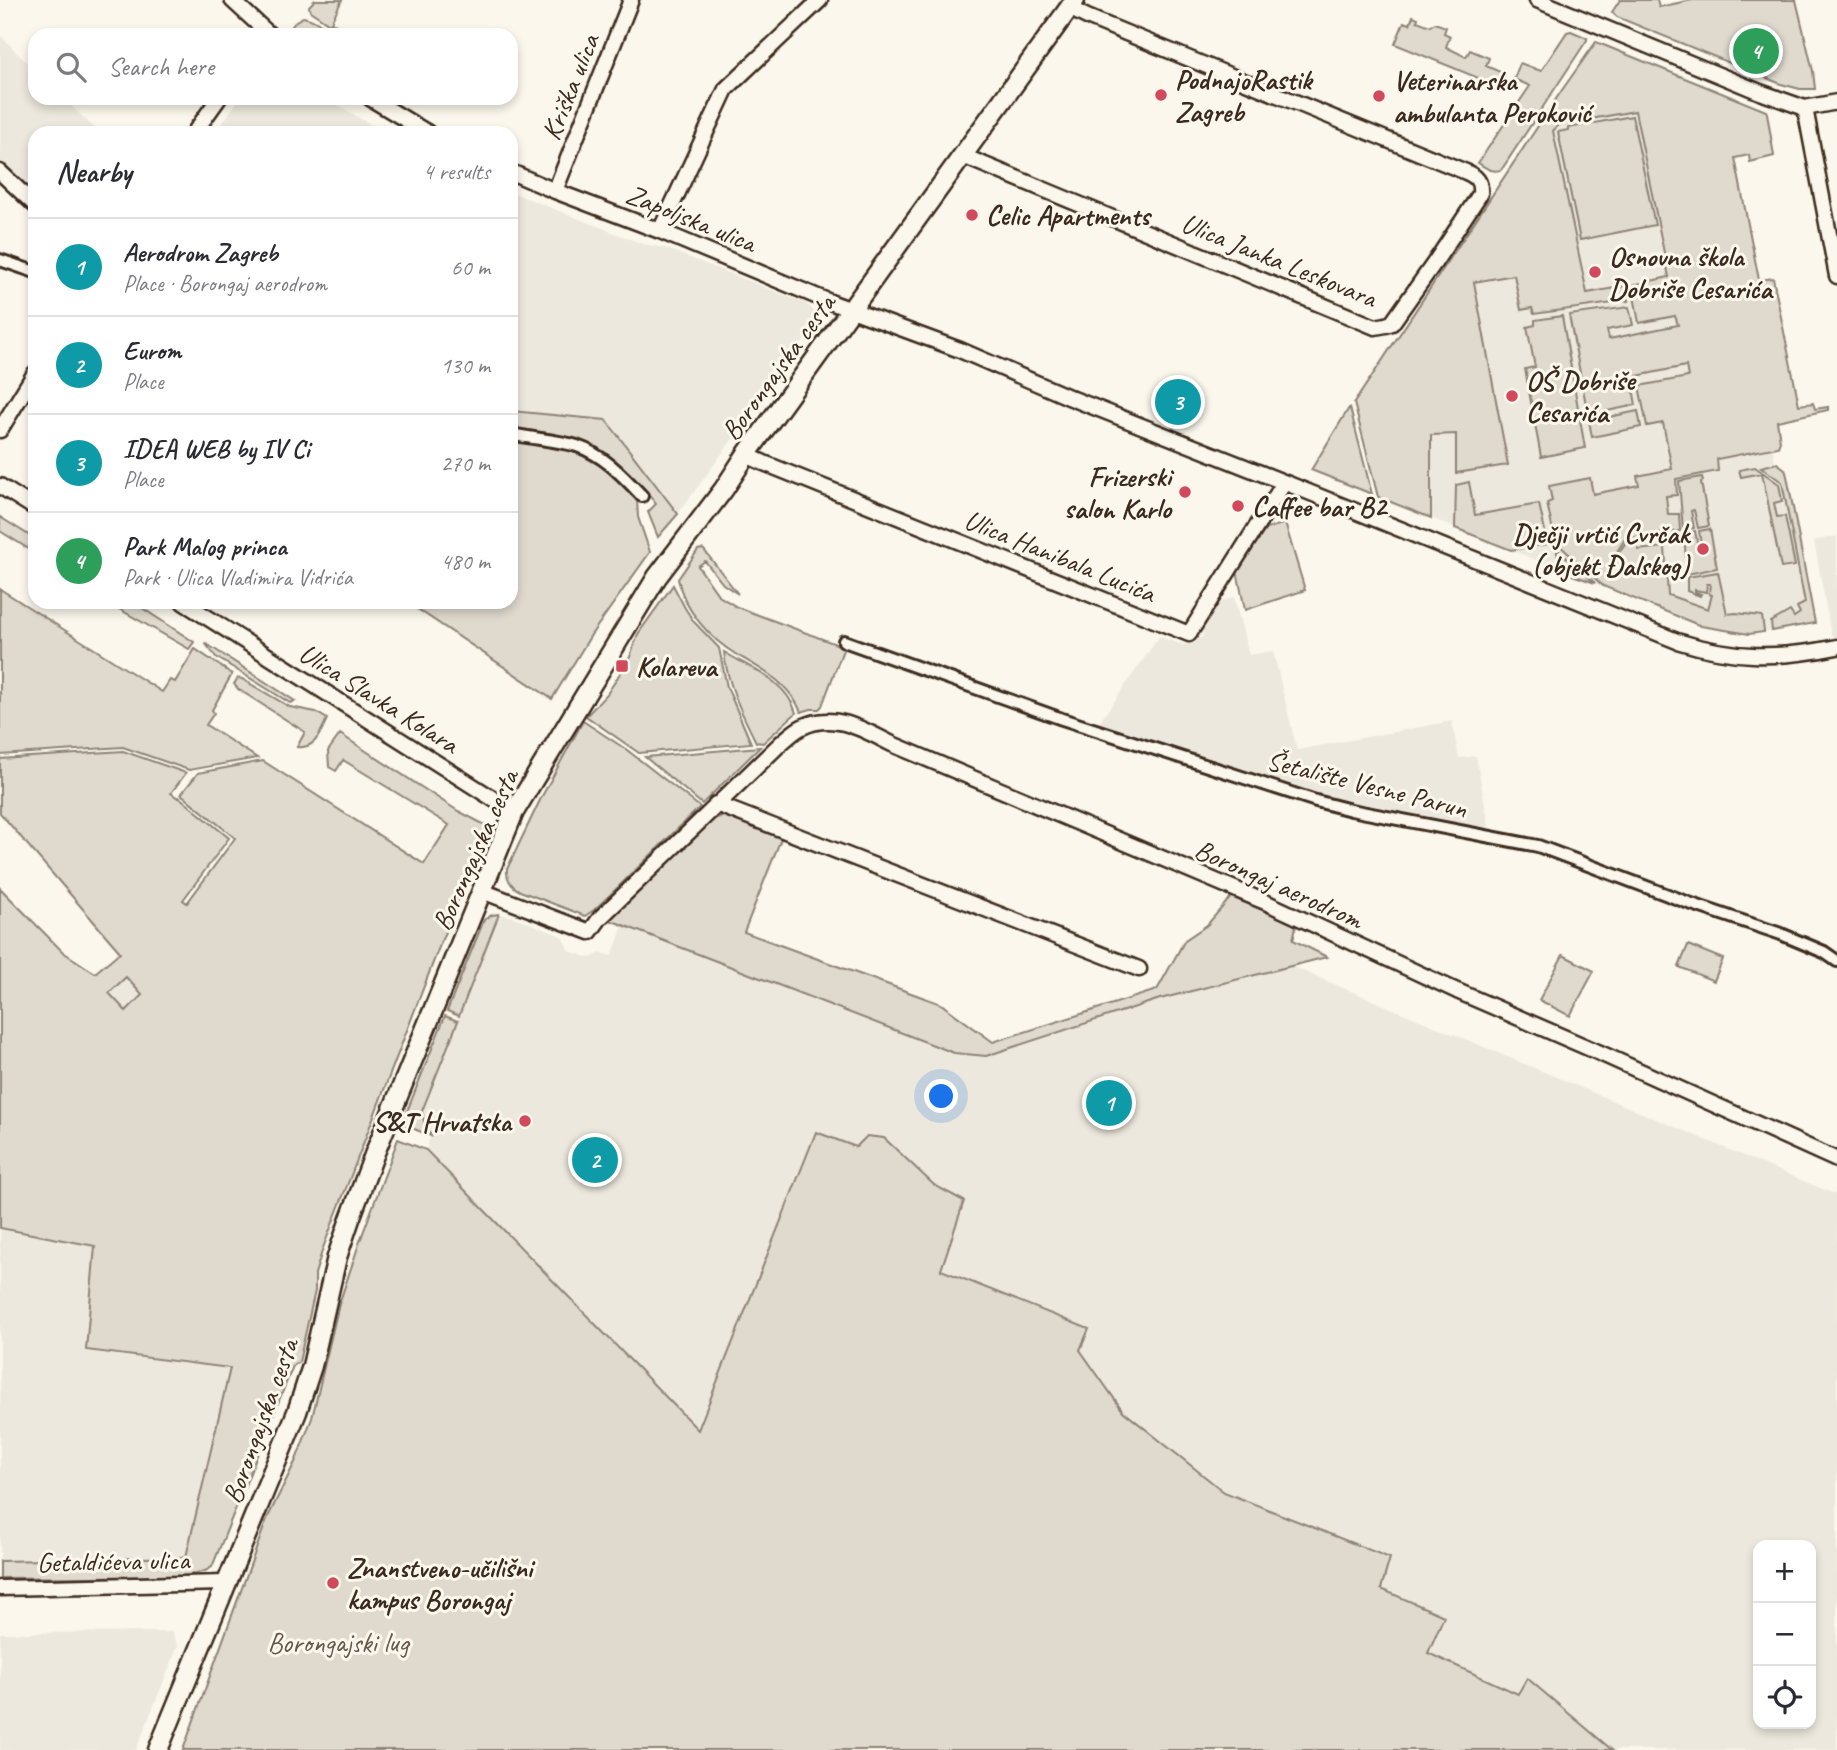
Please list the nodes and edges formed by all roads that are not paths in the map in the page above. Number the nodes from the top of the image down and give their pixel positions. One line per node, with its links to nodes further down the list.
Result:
1 (232, 0): 6 (street)
2 (631, 0): 16 (street, Kriška ulica)
3 (820, 0): 18 (street)
4 (1537, 0): 10 (street)
5 (1072, 4): 13 (street, Borongajska cesta); 13 (street, Ulica Janka Leskovara)
6 (262, 28)
7 (1837, 102): 10 (street)
8 (214, 105): 11 (street)
9 (382, 105): 12 (street)
10 (1805, 108): 21 (street)
11 (199, 126)
12 (416, 126)
13 (963, 156): 22 (street, Borongajska cesta)
14 (0, 172): 17 (street)
15 (518, 175): 16 (street, Zapoljska ulica)
16 (555, 191): 18 (street, Zapoljska ulica)
17 (28, 198)
18 (660, 231): 22 (street, Zapoljska ulica)
19 (0, 260): 20 (street)
20 (28, 270)
21 (1837, 276)
22 (853, 309): 26 (street, Borongajska cesta); 27 (street, Zapoljska ulica)
23 (28, 384): 24 (street)
24 (0, 430)
25 (518, 435): 29 (street)
26 (746, 454): 27 (street, Ulica Hanibala Lucića); 35 (street, Borongajska cesta)
27 (1284, 483): 33 (street, Zapoljska ulica)
28 (0, 486): 30 (street)
29 (642, 496)
30 (28, 504)
31 (194, 609): 35 (street, Ulica Slavka Kolara)
32 (844, 641): 37 (street, Šetalište Vesne Parun)
33 (1837, 647)
34 (716, 804): 36 (street, Borongaj aerodrom); 38 (street); 39 (street, Borongaj aerodrom)
35 (514, 813): 36 (street, Borongajska cesta)
36 (482, 891): 40 (street, Borongajska cesta)
37 (1837, 961)
38 (1139, 969)
39 (1837, 1160)
40 (226, 1583): 41 (street, Getaldićeva ulica); 42 (street, Borongajska cesta)
41 (0, 1588)
42 (158, 1750)

